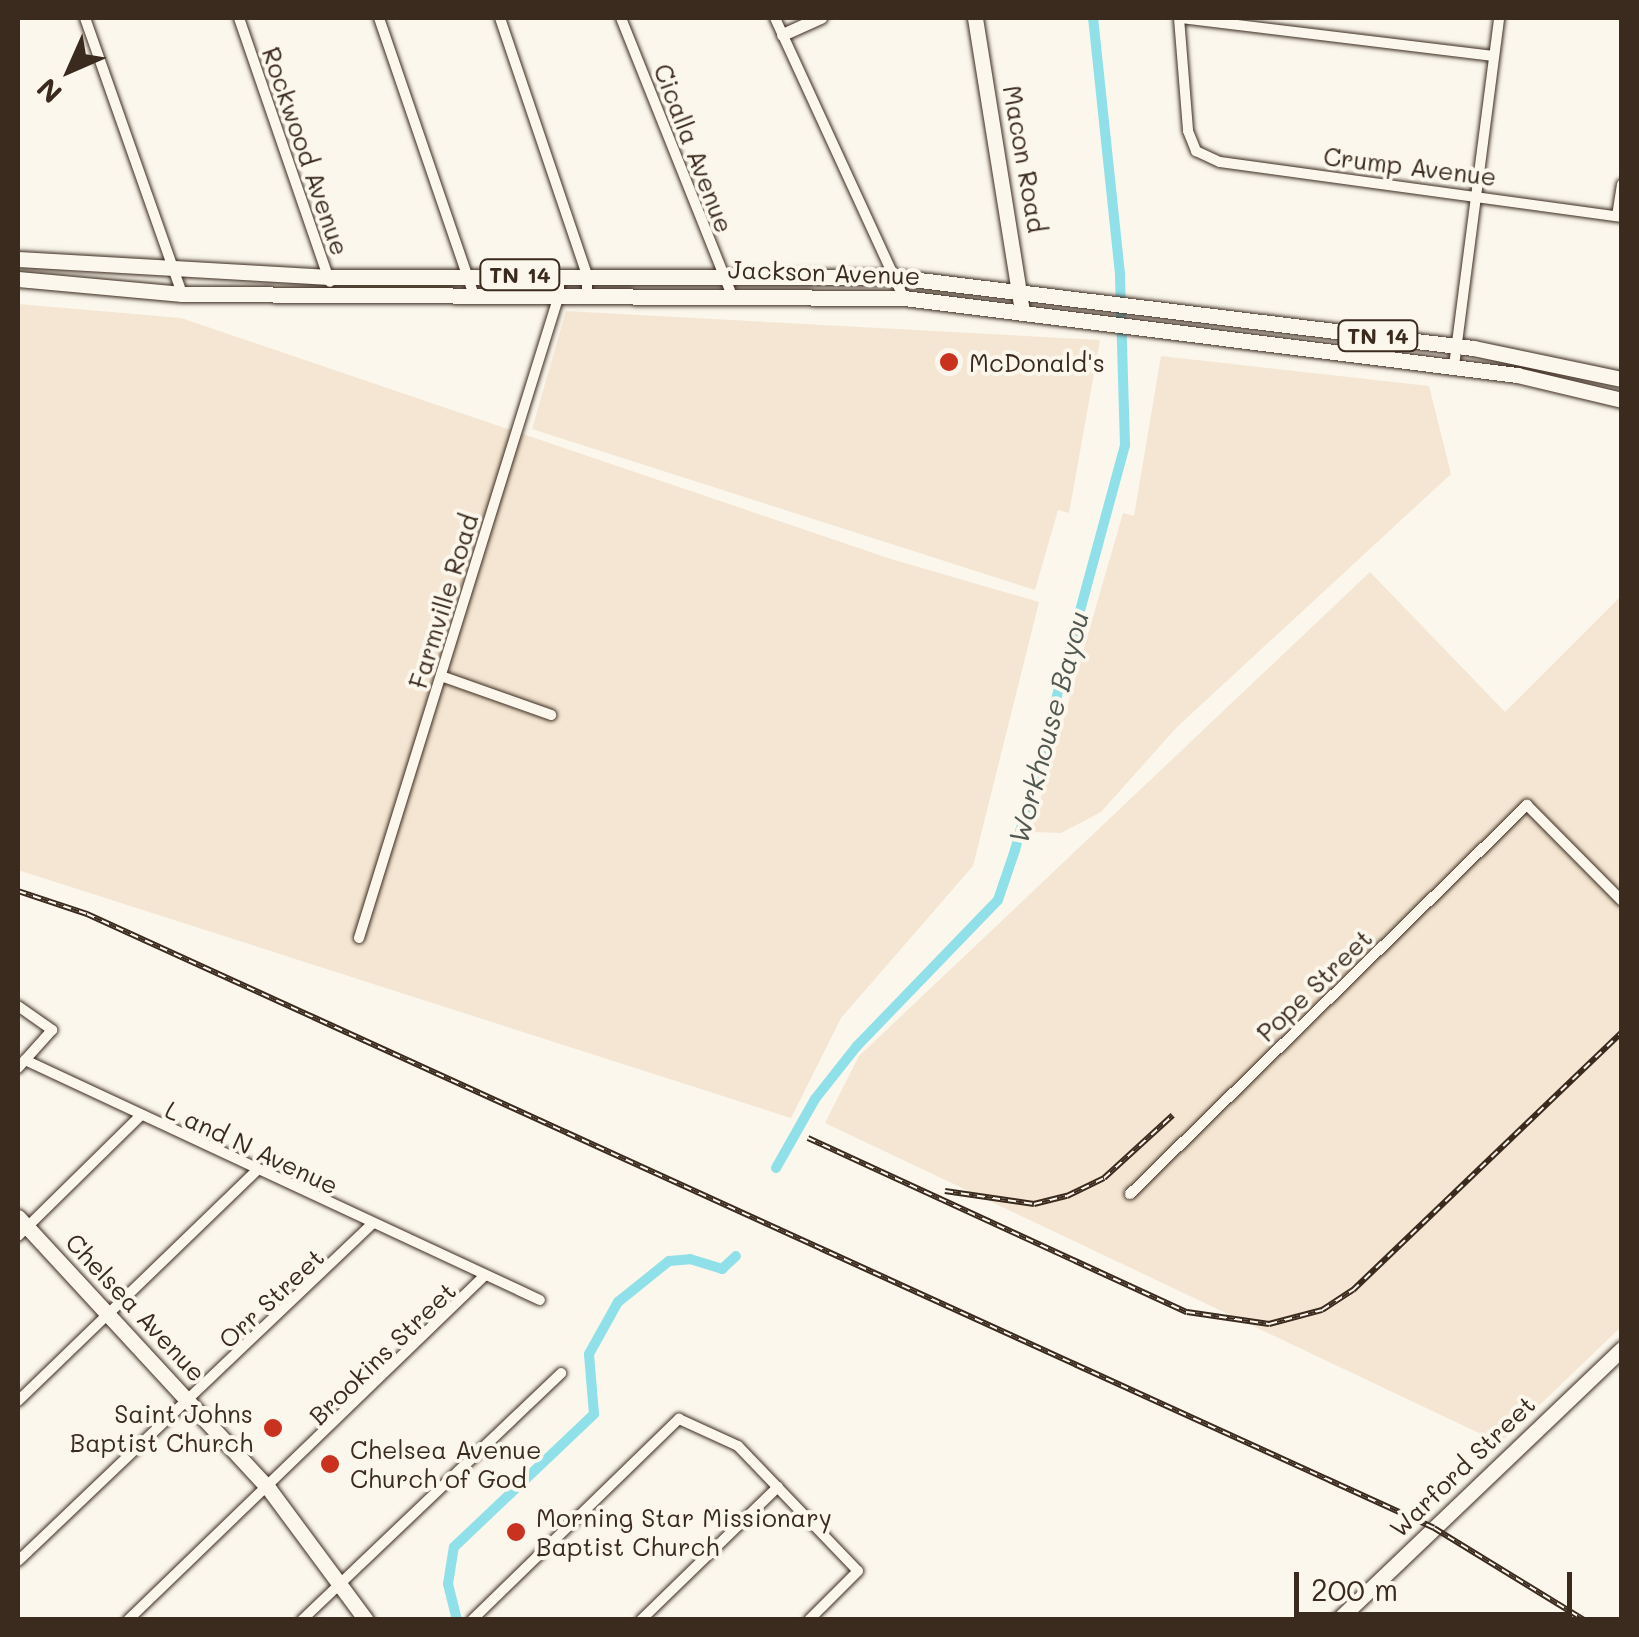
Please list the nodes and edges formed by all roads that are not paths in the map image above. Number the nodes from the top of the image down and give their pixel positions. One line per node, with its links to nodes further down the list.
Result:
1 (85, 18): 17 (street)
2 (239, 18): 23 (street, Rockwood Avenue)
3 (379, 18): 20 (street)
4 (500, 18): 19 (street)
5 (621, 18): 18 (street, Cicalla Avenue)
6 (775, 18): 11 (street)
7 (821, 18): 11 (street)
8 (975, 18): 25 (main road, Macon Road)
9 (1179, 18): 12 (street); 14 (street, Crump Avenue)
10 (1499, 18): 12 (street)
11 (783, 35): 24 (street)
12 (1493, 56): 14 (street)
13 (1622, 184): 15 (street)
14 (1476, 194): 15 (street, Crump Avenue); 34 (street)
15 (1620, 216)
16 (18, 259): 17 (main road, Jackson Avenue / TN 14)
17 (174, 273): 23 (main road, Jackson Avenue / TN 14); 27 (street)
18 (722, 274): 19 (main road, Jackson Avenue / TN 14); 24 (main road, Jackson Avenue / TN 14); 26 (street, Cicalla Avenue)
19 (587, 275): 21 (main road, Jackson Avenue / TN 14); 29 (street)
20 (467, 276): 21 (main road, Jackson Avenue / TN 14); 23 (main road, Jackson Avenue / TN 14); 28 (street)
21 (559, 276): 30 (street, Farmville Road)
22 (18, 277): 27 (main road, Jackson Avenue / TN 14)
23 (328, 277): 31 (street, Rockwood Avenue)
24 (895, 277): 25 (main road, Jackson Avenue / TN 14); 32 (street)
25 (1023, 290): 33 (main road, Macon Road); 34 (main road, Jackson Avenue / TN 14)
26 (730, 293): 29 (main road, Jackson Avenue / TN 14); 32 (main road, Jackson Avenue / TN 14)
27 (182, 294): 31 (main road, Jackson Avenue / TN 14)
28 (474, 295): 30 (main road, Jackson Avenue / TN 14); 31 (main road, Jackson Avenue / TN 14)
29 (587, 295): 30 (main road, Jackson Avenue / TN 14)
30 (559, 296): 38 (street, Farmville Road)
31 (336, 297)
32 (904, 298): 33 (main road, Jackson Avenue / TN 14)
33 (1022, 310): 35 (main road, Jackson Avenue / TN 14)
34 (1456, 346): 35 (street); 36 (main road, Jackson Avenue / TN 14)
35 (1454, 366): 37 (main road, Jackson Avenue / TN 14)
36 (1622, 380)
37 (1622, 400)
38 (441, 676): 39 (street); 41 (street, Farmville Road)
39 (551, 716)
40 (1622, 901): 46 (street, Pope Street)
41 (359, 938)
42 (18, 1006): 43 (street, L and N Avenue)
43 (22, 1064): 44 (street, L and N Avenue)
44 (139, 1116): 45 (street, L and N Avenue); 48 (street)
45 (257, 1170): 47 (street, L and N Avenue); 51 (street)
46 (1130, 1194)
47 (372, 1224): 49 (street, L and N Avenue); 55 (street, Orr Street)
48 (21, 1227): 51 (main road, Chelsea Avenue)
49 (484, 1276): 50 (street, L and N Avenue); 57 (street, Brookins Street)
50 (540, 1300)
51 (110, 1316): 54 (street); 55 (main road, Chelsea Avenue)
52 (1622, 1349): 66 (main road, Warford Street)
53 (561, 1373): 59 (street)
54 (18, 1401)
55 (190, 1401): 57 (main road, Chelsea Avenue); 58 (street, Orr Street)
56 (778, 1487): 63 (street); 64 (street); 65 (street)
57 (269, 1490): 59 (main road, Chelsea Avenue); 60 (street, Brookins Street)
58 (18, 1561)
59 (340, 1585): 61 (street); 62 (main road, Chelsea Avenue)
60 (128, 1620)
61 (302, 1620)
62 (366, 1620)
63 (472, 1620)
64 (642, 1620)
65 (809, 1620)
66 (1338, 1620)

